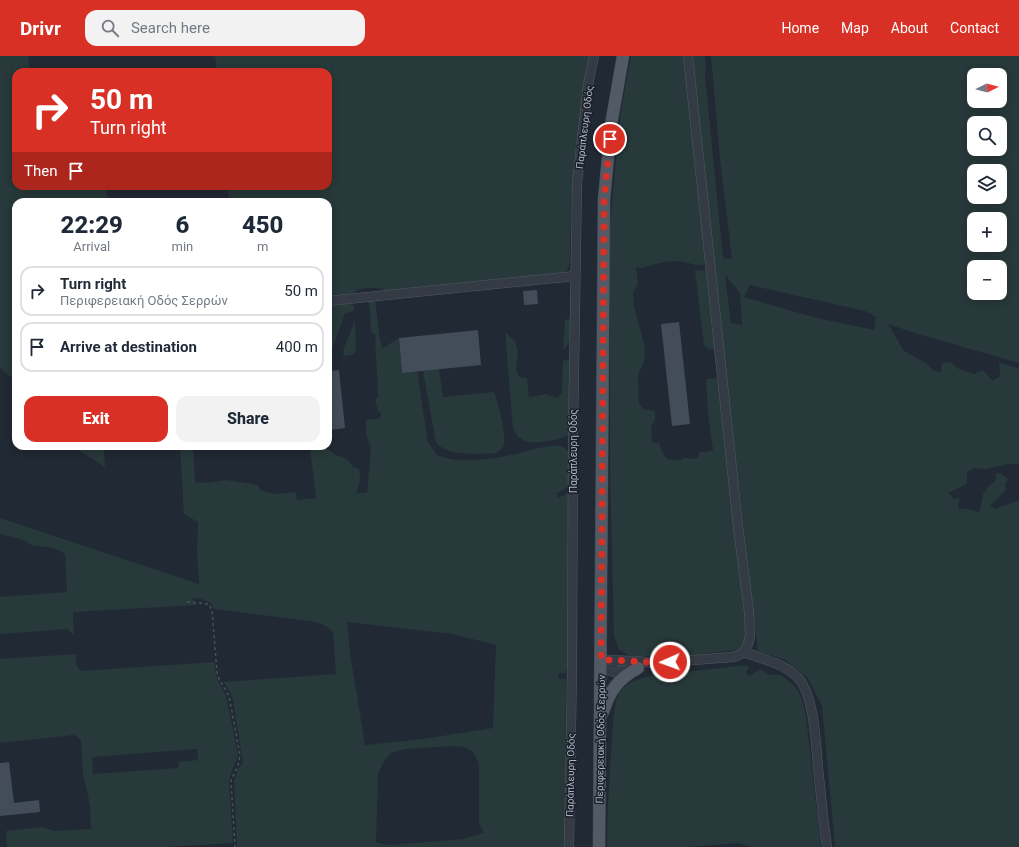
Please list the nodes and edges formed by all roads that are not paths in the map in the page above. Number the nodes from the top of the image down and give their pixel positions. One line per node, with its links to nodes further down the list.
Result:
1 (594, 56): 4 (street, Παράπλευρη Οδός)
2 (623, 56): 8 (main road, Περιφερειακή Οδός Σερρών)
3 (688, 56): 6 (street)
4 (575, 276): 5 (street); 11 (street, Παράπλευρη Οδός)
5 (332, 301)
6 (744, 652): 7 (street); 13 (street)
7 (654, 663): 8 (street); 9 (street)
8 (601, 664): 9 (street); 10 (main road, Περιφερειακή Οδός Σερρών)
9 (638, 668): 10 (main road)
10 (601, 720): 12 (main road, Περιφερειακή Οδός Σερρών)
11 (569, 847)
12 (599, 847)
13 (827, 847)

